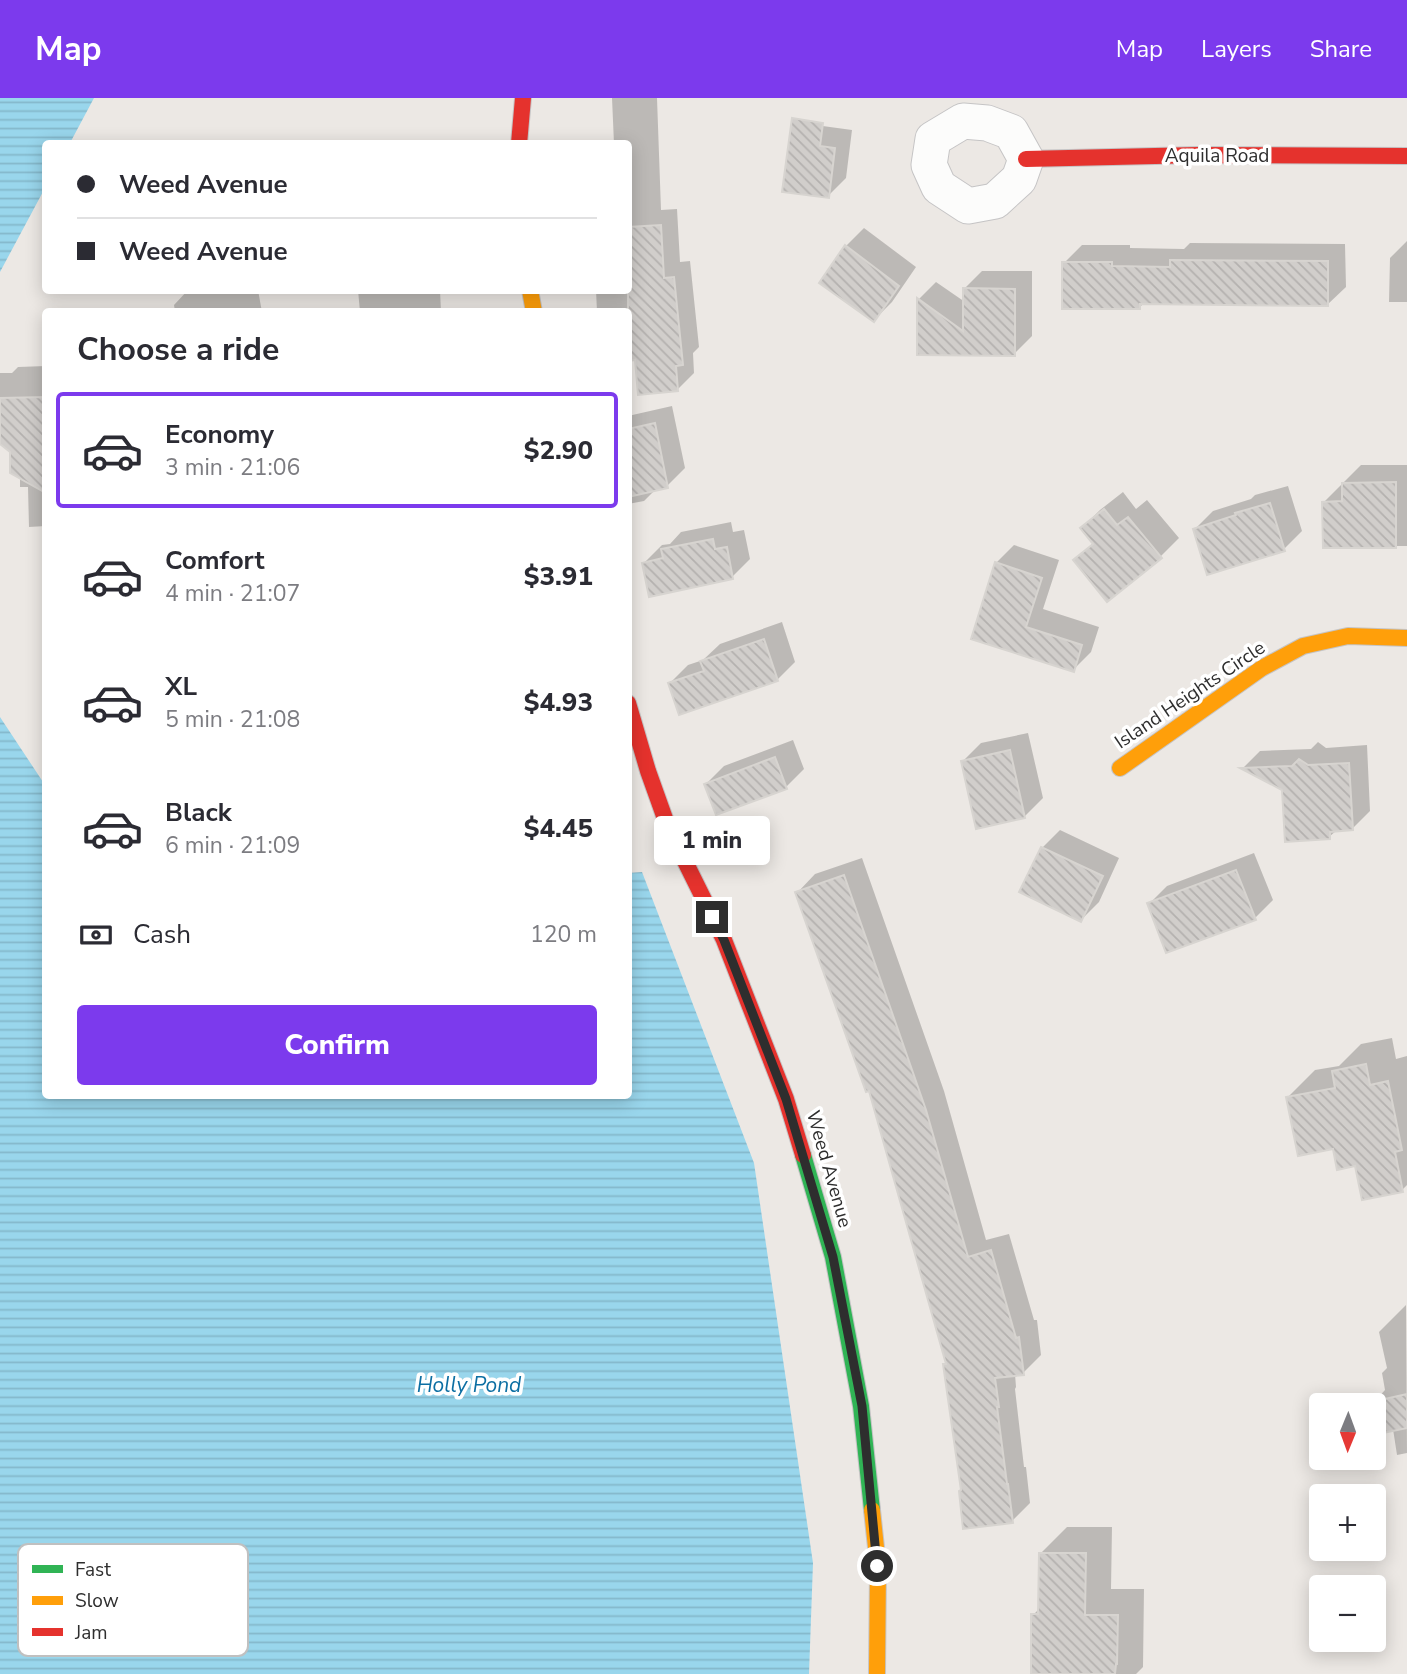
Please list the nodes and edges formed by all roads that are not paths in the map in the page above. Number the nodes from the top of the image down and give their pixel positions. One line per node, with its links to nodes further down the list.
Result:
1 (523, 98): 2 (street)
2 (519, 140)
3 (1407, 156): 4 (street, Aquila Road)
4 (1026, 159)
5 (1407, 638): 7 (street, Island Heights Circle)
6 (632, 717): 8 (street, Weed Avenue)
7 (1119, 768)
8 (877, 1674)

